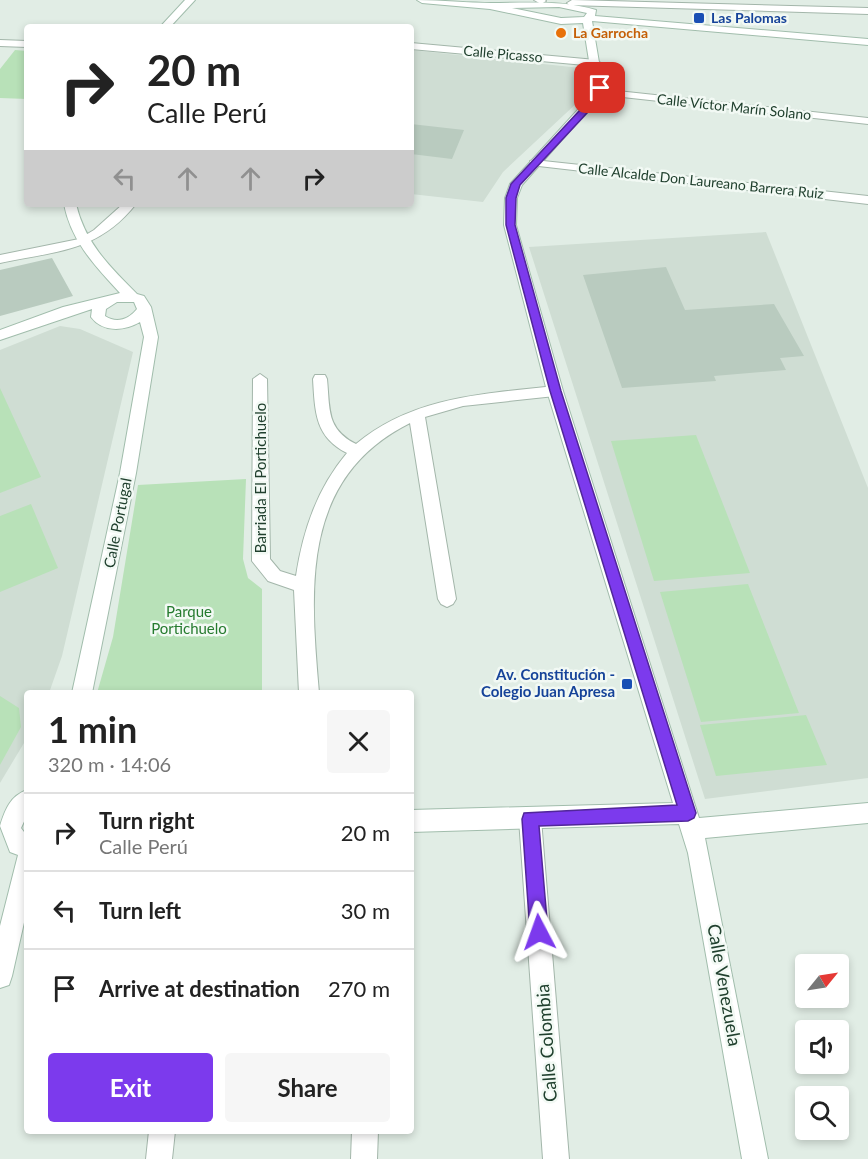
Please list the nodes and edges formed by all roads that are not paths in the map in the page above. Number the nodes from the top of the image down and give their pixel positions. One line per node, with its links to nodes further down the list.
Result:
1 (190, 0): 14 (street)
2 (422, 0): 8 (street)
3 (534, 2): 4 (street); 5 (street); 11 (street)
4 (513, 3): 8 (street)
5 (572, 3): 6 (street); 10 (street)
6 (614, 3): 7 (street); 10 (street); 12 (street)
7 (680, 3): 9 (street)
8 (490, 6): 11 (street)
9 (868, 11)
10 (589, 14): 12 (street); 13 (street); 15 (street)
11 (534, 15): 13 (street)
12 (614, 19): 15 (street); 16 (street)
13 (571, 22): 15 (street)
14 (168, 24)
15 (590, 31): 20 (street)
16 (868, 42)
17 (0, 43): 18 (street)
18 (24, 44)
19 (414, 46): 20 (street, Calle Picasso)
20 (596, 63): 21 (street)
21 (600, 92): 22 (street, Calle Víctor Marín Solano); 23 (street, Calle Venezuela)
22 (868, 121)
23 (534, 163): 24 (street, Calle Alcalde Don Laureano Barrera Ruiz); 40 (street, Calle Venezuela)
24 (868, 200)
25 (71, 207): 27 (street)
26 (127, 207): 27 (street)
27 (82, 242): 28 (street); 29 (street)
28 (0, 259)
29 (111, 276): 30 (street); 31 (street)
30 (132, 297): 31 (street); 32 (street)
31 (111, 300): 33 (street); 34 (street)
32 (143, 311): 35 (street); 37 (street, Calle Portugal)
33 (49, 317): 34 (street); 36 (street)
34 (98, 317): 35 (street)
35 (121, 325): 37 (street)
36 (0, 336)
37 (148, 351): 45 (street, Calle Portugal)
38 (261, 379): 43 (street, Barriada El Portichuelo)
39 (320, 379): 42 (street)
40 (555, 391): 41 (street); 51 (street, Calle Venezuela)
41 (417, 414): 42 (street); 44 (street)
42 (358, 452): 43 (street)
43 (303, 585): 46 (street)
44 (447, 599)
45 (83, 690)
46 (309, 690)
47 (24, 803): 52 (street)
48 (868, 813): 51 (street)
49 (530, 819): 50 (street); 51 (street); 60 (street, Calle Colombia)
50 (414, 821)
51 (690, 821): 61 (street, Calle Venezuela)
52 (5, 834): 53 (street)
53 (24, 846)
54 (24, 872): 55 (street)
55 (0, 976)
56 (162, 1134): 58 (street)
57 (365, 1134): 59 (street)
58 (159, 1159)
59 (364, 1159)
60 (556, 1159)
61 (755, 1159)

